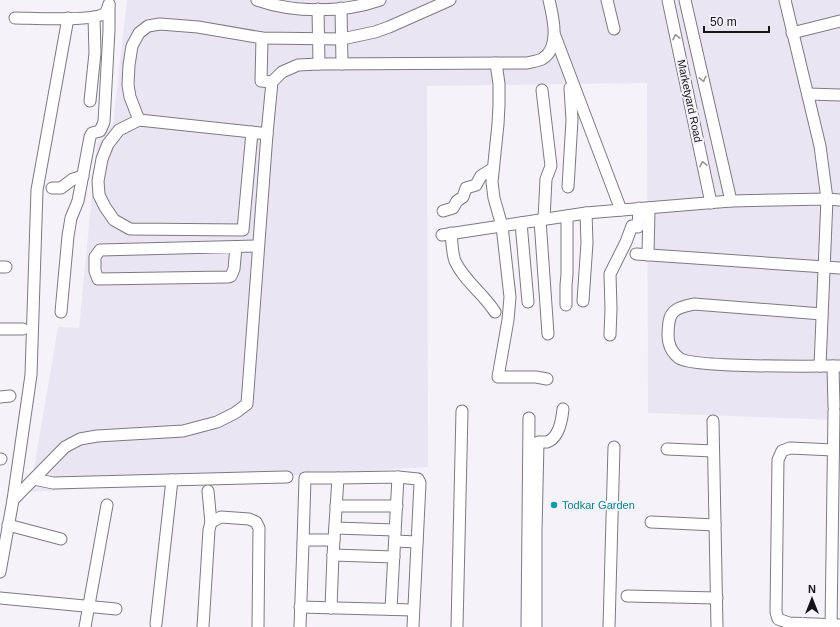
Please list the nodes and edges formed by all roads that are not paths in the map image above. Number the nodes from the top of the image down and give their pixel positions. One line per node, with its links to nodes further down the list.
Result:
1 (257, 0): 11 (street)
2 (380, 0): 10 (street)
3 (450, 0): 21 (street)
4 (549, 0): 18 (street)
5 (607, 0): 16 (street)
6 (668, 0): 41 (street, Marketyard Road, one-way to 6)
7 (684, 0): 40 (street, Marketyard Road, one-way to 40)
8 (785, 0): 17 (street)
9 (109, 2): 12 (street); 35 (street)
10 (334, 6): 11 (street); 21 (street)
11 (318, 9): 20 (street)
12 (94, 17): 14 (street); 30 (street)
13 (15, 18): 14 (street)
14 (68, 18): 85 (street)
15 (840, 21): 17 (street)
16 (614, 29)
17 (792, 33): 28 (street)
18 (555, 36): 22 (street); 26 (street)
19 (262, 38): 20 (street); 25 (street); 31 (street)
20 (319, 39): 21 (street); 23 (street)
21 (342, 39): 24 (street)
22 (496, 63): 24 (street); 34 (street)
23 (319, 64): 24 (street); 25 (street)
24 (342, 64)
25 (272, 82): 33 (street)
26 (572, 84): 36 (street); 44 (street)
27 (542, 90): 47 (street)
28 (808, 94): 29 (street); 38 (street)
29 (840, 95)
30 (90, 101)
31 (139, 120): 32 (street); 32 (street)
32 (252, 132): 33 (street)
33 (267, 134): 50 (street)
34 (492, 169): 43 (street); 49 (street)
35 (83, 176): 37 (street); 59 (street)
36 (568, 187)
37 (52, 188)
38 (827, 199): 39 (street); 40 (street); 54 (street)
39 (840, 200)
40 (731, 201): 41 (street)
41 (711, 203): 42 (street)
42 (644, 208): 44 (street); 53 (street); 65 (street)
43 (443, 210)
44 (621, 210): 45 (street)
45 (586, 213): 46 (street); 56 (street)
46 (567, 216): 47 (street); 58 (street)
47 (542, 219): 48 (street); 64 (street)
48 (521, 223): 49 (street); 57 (street)
49 (502, 226): 60 (street); 68 (street)
50 (258, 246): 51 (street); 81 (street)
51 (236, 247): 51 (street)
52 (636, 254): 53 (street)
53 (648, 255): 54 (street)
54 (824, 266): 55 (street); 61 (street)
55 (840, 268)
56 (583, 301)
57 (528, 302)
58 (566, 305)
59 (61, 312)
60 (495, 312)
61 (822, 314): 66 (street); 66 (street)
62 (0, 328): 63 (street)
63 (23, 328)
64 (548, 334)
65 (610, 335)
66 (820, 366): 67 (street)
67 (837, 366): 73 (street)
68 (547, 379)
69 (563, 409): 121 (street)
70 (462, 411): 119 (street)
71 (529, 418): 120 (street)
72 (713, 421): 77 (street)
73 (837, 435): 76 (street)
74 (614, 447): 122 (street)
75 (667, 449): 77 (street)
76 (833, 450): 84 (street); 113 (street)
77 (713, 451): 92 (street)
78 (287, 477): 82 (street)
79 (398, 477): 80 (street); 88 (street); 97 (street)
80 (338, 478): 87 (street); 98 (street)
81 (34, 479): 82 (street); 85 (street)
82 (172, 480): 112 (street)
83 (208, 491): 90 (street)
84 (836, 494): 101 (street)
85 (12, 500): 91 (street)
86 (107, 505): 106 (street)
87 (336, 506): 88 (street); 93 (street)
88 (396, 506): 94 (street)
89 (651, 522): 92 (street)
90 (211, 523): 115 (street); 116 (street)
91 (8, 525): 95 (street); 102 (street)
92 (715, 526): 105 (street)
93 (335, 528): 94 (street); 96 (street)
94 (395, 535): 97 (street); 100 (street)
95 (60, 539)
96 (334, 540): 98 (street); 99 (street)
97 (417, 542): 111 (street)
98 (303, 543): 107 (street)
99 (334, 555): 100 (street); 108 (street)
100 (394, 557): 110 (street)
101 (836, 562): 113 (street)
102 (0, 572)
103 (627, 596): 105 (street)
104 (0, 598): 106 (street)
105 (717, 598): 123 (street)
106 (88, 606): 109 (street); 114 (street)
107 (300, 608): 108 (street); 117 (street)
108 (331, 608): 110 (street)
109 (116, 609)
110 (391, 609): 111 (street)
111 (414, 610): 118 (street)
112 (156, 624)
113 (834, 625)
114 (85, 627)
115 (203, 627)
116 (258, 627)
117 (300, 627)
118 (412, 627)
119 (457, 627)
120 (527, 627)
121 (536, 627)
122 (609, 627)
123 (716, 627)

